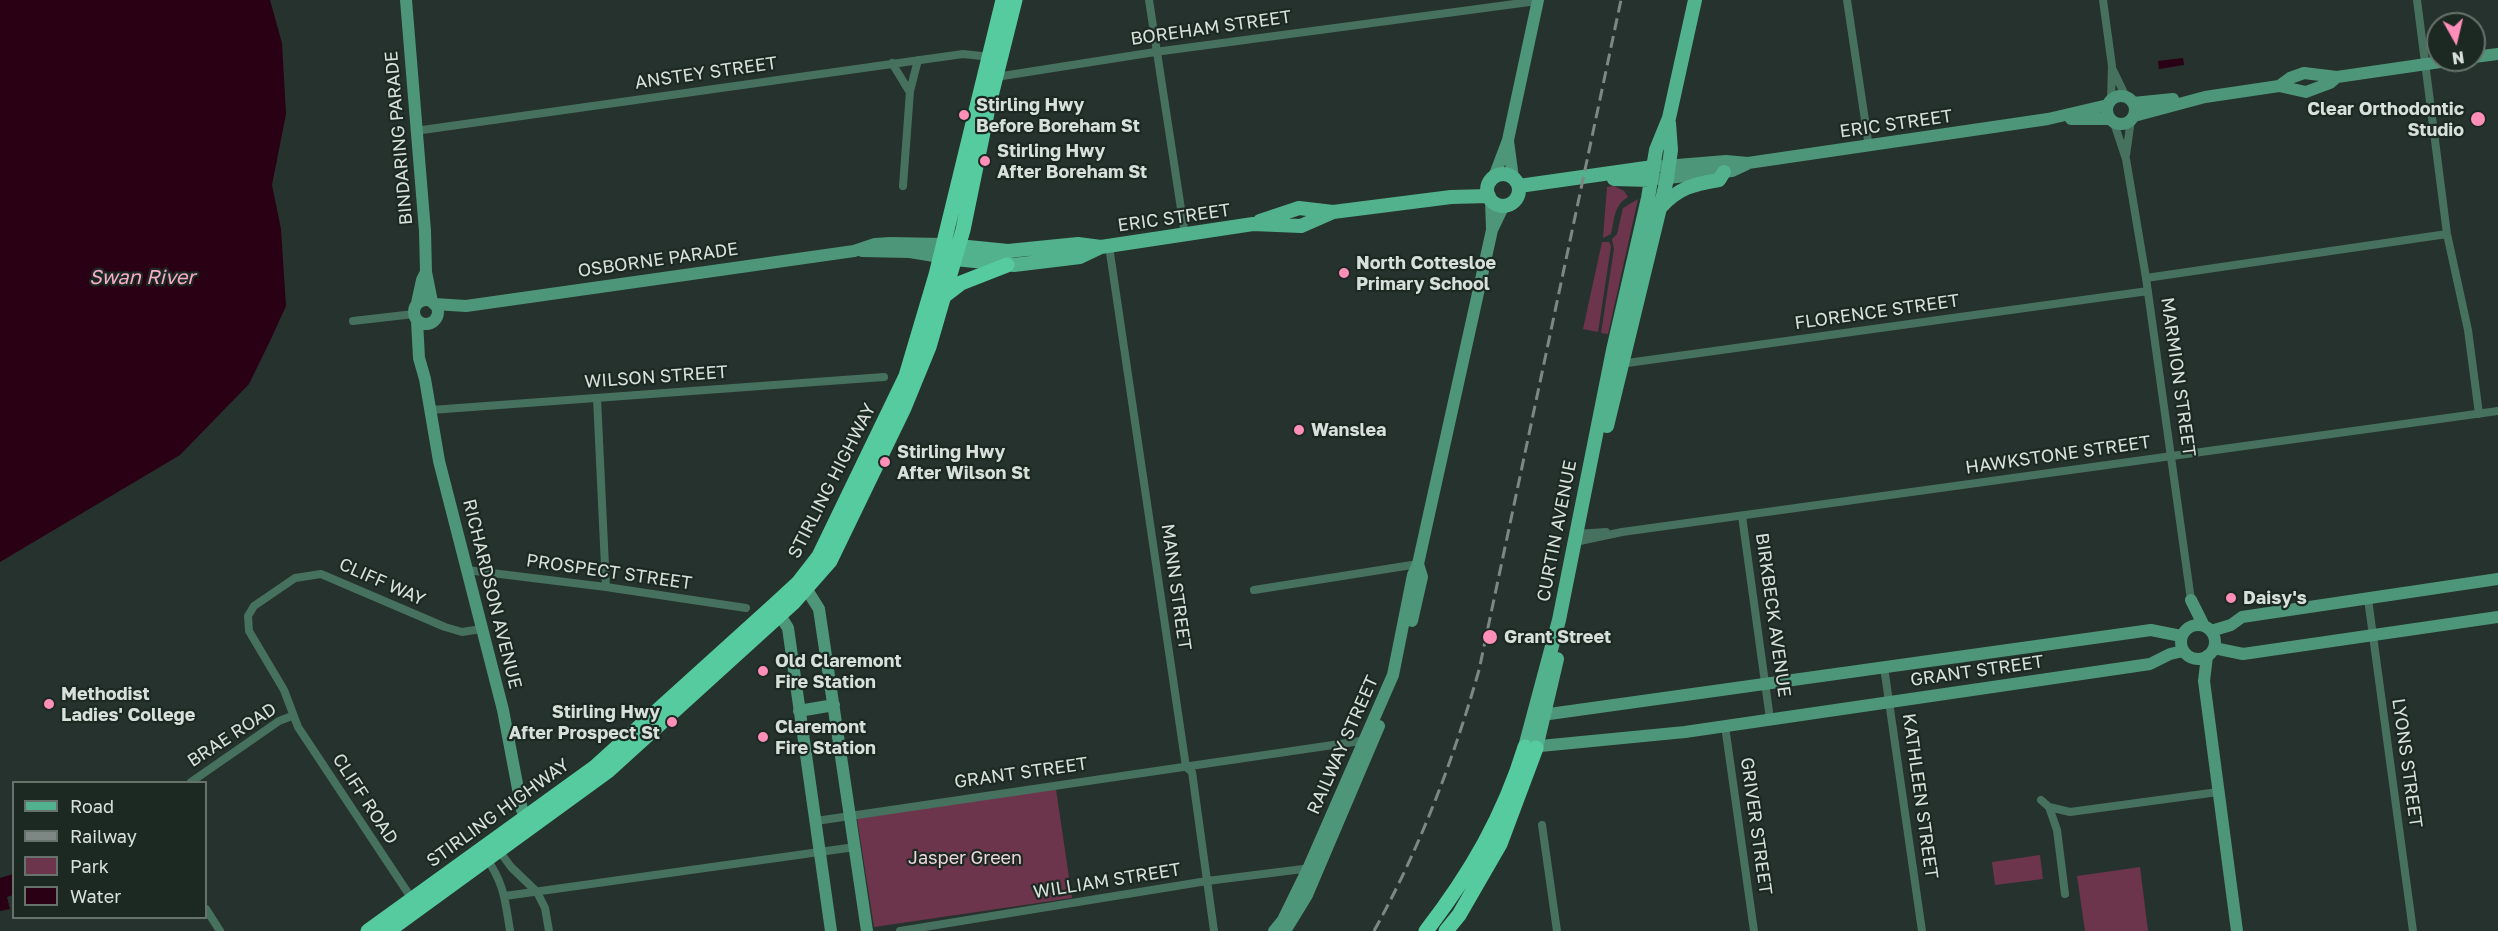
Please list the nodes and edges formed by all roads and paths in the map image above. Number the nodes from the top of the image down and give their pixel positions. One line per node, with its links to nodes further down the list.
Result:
1 (406, 0): 28 (street, BINDARING PARADE)
2 (1003, 0): 11 (highway, STIRLING HIGHWAY)
3 (1015, 0): 11 (highway, STIRLING HIGHWAY)
4 (1149, 0): 10 (street)
5 (1537, 0): 10 (street, BOREHAM STREET); 29 (street, RAILWAY STREET)
6 (1695, 0): 24 (main road, CURTIN AVENUE)
7 (1847, 0): 30 (street)
8 (2103, 0): 15 (street)
9 (2417, 0): 14 (street)
10 (1155, 52): 17 (street, BOREHAM STREET); 41 (street)
11 (995, 58): 12 (street, ANSTEY STREET); 17 (highway, STIRLING HIGHWAY); 43 (highway, STIRLING HIGHWAY)
12 (918, 60): 13 (street, ANSTEY STREET); 20 (street)
13 (892, 63): 20 (street); 28 (street, ANSTEY STREET)
14 (2426, 64): 18 (street)
15 (2112, 66): 22 (street); 23 (street)
16 (2427, 72): 40 (street)
17 (1001, 76): 43 (highway, STIRLING HIGHWAY)
18 (2337, 77): 19 (street); 19 (street)
19 (2279, 86): 21 (street)
20 (910, 91): 37 (street)
21 (2205, 97): 22 (street); 25 (street)
22 (2129, 100): 23 (street); 25 (street)
23 (2110, 103): 26 (street, ERIC STREET); 27 (street)
24 (1669, 118): 34 (main road, CURTIN AVENUE); 35 (main road, CURTIN AVENUE)
25 (2132, 118): 27 (street); 31 (street, MARMION STREET)
26 (2048, 119): 27 (street, ERIC STREET); 30 (street, ERIC STREET)
27 (2112, 121): 31 (street, MARMION STREET)
28 (416, 130): 45 (street, BINDARING PARADE)
29 (1508, 140): 36 (street, RAILWAY STREET); 38 (street, RAILWAY STREET)
30 (1869, 147): 32 (street, ERIC STREET)
31 (2126, 159): 46 (street, MARMION STREET)
32 (1748, 163): 33 (street, ERIC STREET); 35 (street, ERIC STREET)
33 (1724, 172): 35 (street, ERIC STREET); 39 (main road)
34 (1652, 173): 35 (street, ERIC STREET); 36 (main road, ERIC STREET); 53 (main road, CURTIN AVENUE)
35 (1668, 173): 39 (main road, CURTIN AVENUE)
36 (1517, 185): 38 (main road, ERIC STREET); 38 (main road)
37 (903, 186)
38 (1493, 193): 41 (main road, ERIC STREET); 62 (street, RAILWAY STREET)
39 (1660, 208): 53 (main road, CURTIN AVENUE)
40 (2447, 234): 46 (street); 58 (street)
41 (1185, 235): 42 (main road, ERIC STREET)
42 (1105, 246): 43 (main road, ERIC STREET); 44 (main road, ERIC STREET); 91 (street, MANN STREET)
43 (949, 251): 44 (main road, ERIC STREET); 48 (highway, STIRLING HIGHWAY); 50 (street, OSBORNE PARADE); 65 (highway, STIRLING HIGHWAY)
44 (1007, 265): 48 (highway)
45 (426, 272): 49 (street, BINDARING PARADE); 51 (street, BINDARING PARADE)
46 (2146, 278): 47 (street, MARMION STREET)
47 (2148, 291): 53 (street, FLORENCE STREET); 59 (street, MARMION STREET)
48 (944, 296): 65 (highway, STIRLING HIGHWAY)
49 (433, 303): 50 (street, OSBORNE PARADE); 51 (street, OSBORNE PARADE)
50 (466, 306): 51 (street, OSBORNE PARADE)
51 (423, 316): 52 (street, OSBORNE PARADE); 56 (street, RICHARDSON AVENUE)
52 (353, 321)
53 (1615, 364): 61 (main road, CURTIN AVENUE)
54 (884, 377): 55 (street, WILSON STREET)
55 (597, 398): 56 (street, WILSON STREET); 66 (street)
56 (431, 410): 63 (street, RICHARDSON AVENUE)
57 (2498, 411): 58 (street, HAWKSTONE STREET)
58 (2479, 414): 59 (street, HAWKSTONE STREET)
59 (2171, 456): 60 (street, HAWKSTONE STREET); 69 (street, MARMION STREET)
60 (1742, 516): 61 (street, HAWKSTONE STREET); 81 (street, BIRKBECK AVENUE)
61 (1579, 538): 86 (main road, CURTIN AVENUE)
62 (1418, 564): 67 (street); 89 (street, RAILWAY STREET)
63 (467, 570): 66 (street, PROSPECT STREET); 74 (street, RICHARDSON AVENUE)
64 (2498, 579): 68 (street)
65 (802, 586): 71 (highway, STIRLING HIGHWAY); 83 (street)
66 (606, 587): 70 (street, PROSPECT STREET)
67 (1254, 590)
68 (2368, 599): 73 (street); 76 (street, LYONS STREET)
69 (2191, 600): 73 (street, MARMION STREET); 75 (street, MARMION STREET)
70 (746, 608)
71 (777, 610): 84 (street); 96 (highway, STIRLING HIGHWAY); 101 (highway, STIRLING HIGHWAY)
72 (2498, 617): 76 (street)
73 (2208, 628): 75 (street, GRANT STREET); 77 (street, MARMION STREET)
74 (482, 629): 85 (street, CLIFF WAY); 96 (street, RICHARDSON AVENUE)
75 (2185, 631): 78 (street, MARMION STREET); 79 (street, GRANT STREET)
76 (2373, 635): 77 (street); 127 (street, LYONS STREET)
77 (2211, 652): 78 (street, GRANT STREET); 80 (street)
78 (2187, 655): 80 (street); 82 (street, GRANT STREET)
79 (1884, 667): 81 (street, GRANT STREET); 82 (street, KATHLEEN STREET)
80 (2204, 681): 93 (street)
81 (1766, 682): 86 (street, GRANT STREET); 87 (street, BIRKBECK AVENUE)
82 (1890, 702): 87 (street, GRANT STREET); 125 (street, KATHLEEN STREET)
83 (834, 705): 84 (street); 97 (street)
84 (799, 711): 98 (street)
85 (292, 716): 92 (street, BRAE ROAD); 108 (street, CLIFF ROAD)
86 (1539, 716): 90 (main road, CURTIN AVENUE)
87 (1770, 719): 88 (street, GRANT STREET)
88 (1725, 726): 90 (street, GRANT STREET); 124 (street, GRIVER STREET)
89 (1369, 740): 91 (street, GRANT STREET); 103 (street, RAILWAY STREET)
90 (1531, 747): 121 (highway, CURTIN AVENUE); 122 (highway, CURTIN AVENUE)
91 (1186, 767): 97 (street, GRANT STREET); 104 (street, MANN STREET)
92 (193, 781)
93 (2218, 792): 95 (street); 126 (street)
94 (2041, 800): 95 (street)
95 (2049, 807): 106 (street)
96 (527, 816): 101 (highway, STIRLING HIGHWAY)
97 (850, 816): 98 (street, GRANT STREET); 100 (street)
98 (816, 821): 102 (street)
99 (1542, 825): 123 (street)
100 (855, 847): 102 (street); 116 (street)
101 (490, 851): 105 (street); 107 (street); 108 (highway, STIRLING HIGHWAY); 112 (highway, STIRLING HIGHWAY)
102 (820, 852): 105 (street); 115 (street)
103 (1314, 868): 104 (street, WILLIAM STREET); 119 (street, RAILWAY STREET); 120 (street, RAILWAY STREET)
104 (1208, 881): 117 (street, WILLIAM STREET); 118 (street, MANN STREET)
105 (537, 892): 107 (street); 114 (street)
106 (2065, 894)
107 (505, 896): 113 (street)
108 (412, 899): 111 (highway, STIRLING HIGHWAY)
109 (207, 911): 110 (street)
110 (220, 931)
111 (368, 931)
112 (388, 931)
113 (510, 931)
114 (549, 931)
115 (831, 931)
116 (867, 931)
117 (900, 931)
118 (1214, 931)
119 (1274, 931)
120 (1285, 931)
121 (1426, 931)
122 (1446, 931)
123 (1557, 931)
124 (1754, 931)
125 (1922, 931)
126 (2237, 931)
127 (2413, 931)

